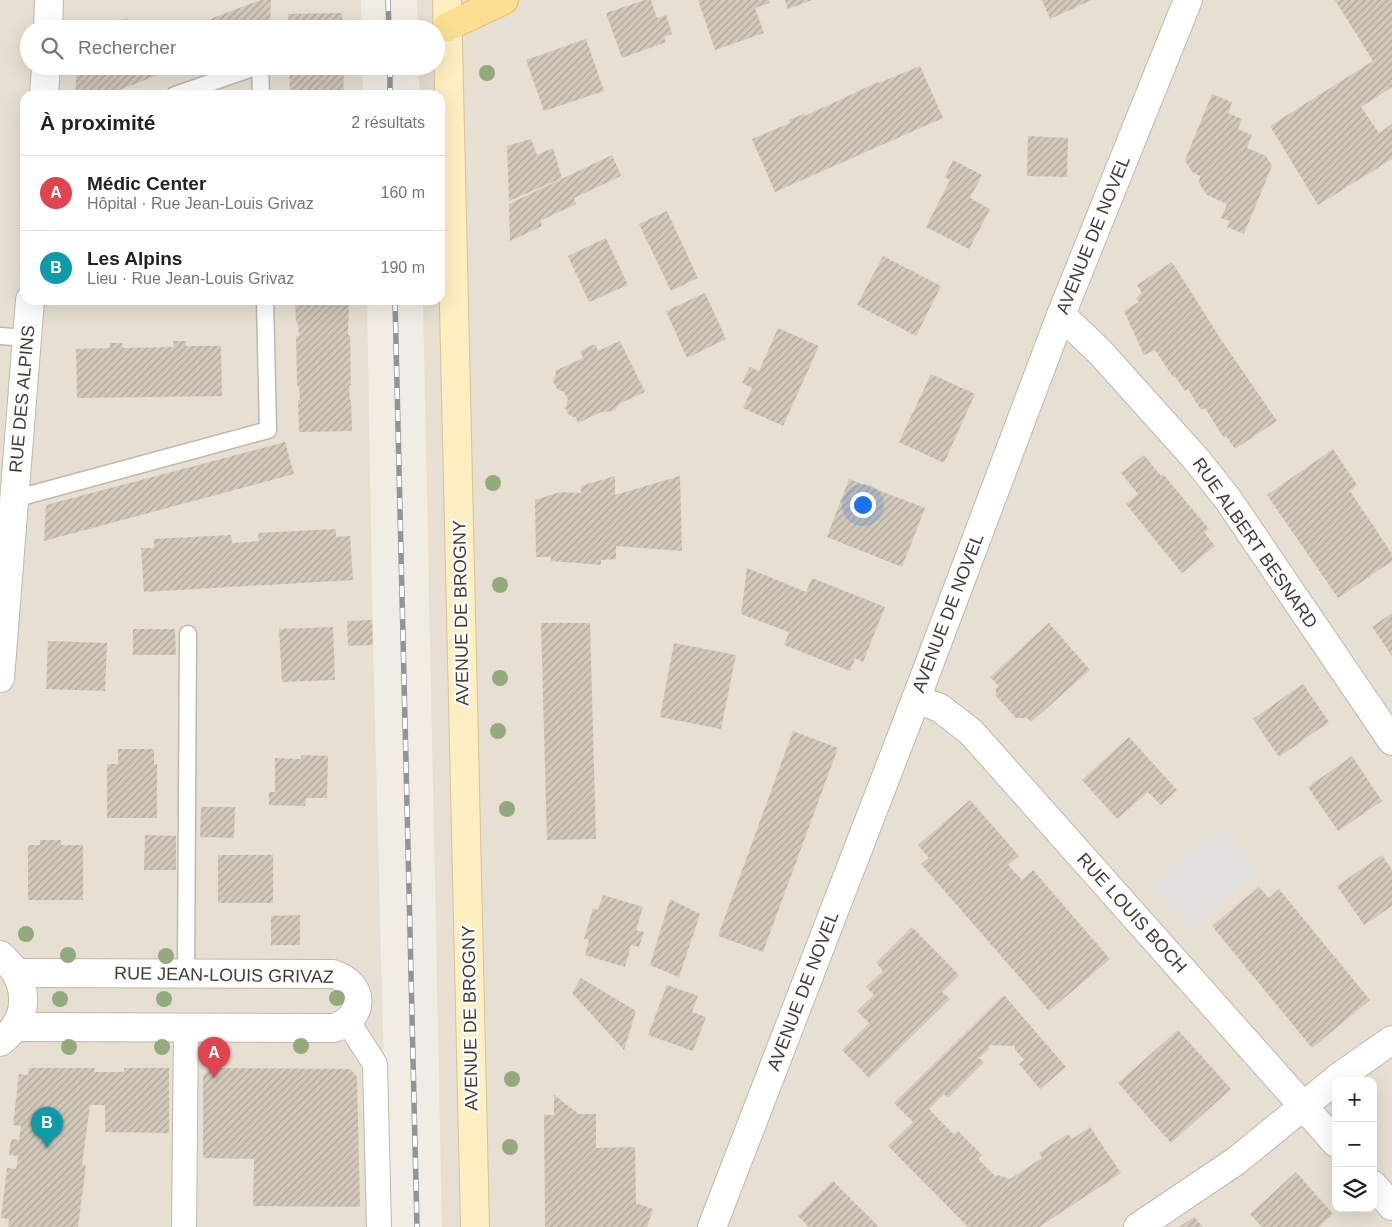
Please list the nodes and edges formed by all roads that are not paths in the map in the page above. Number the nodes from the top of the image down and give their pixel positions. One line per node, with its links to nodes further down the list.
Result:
1 (49, 0): 5 (street)
2 (447, 0): 6 (main road, AVENUE DE BROGNY)
3 (504, 0): 6 (main road)
4 (1188, 0): 15 (street, AVENUE DE NOVEL)
5 (48, 20)
6 (447, 28): 35 (main road, AVENUE DE BROGNY)
7 (45, 75): 10 (street)
8 (233, 75): 11 (lane)
9 (260, 75): 12 (lane)
10 (44, 90)
11 (189, 90)
12 (261, 90)
13 (30, 305): 17 (street, RUE DES ALPINS)
14 (265, 305): 18 (lane)
15 (1061, 315): 21 (street, AVENUE DE NOVEL); 22 (street, RUE ALBERT BESNARD)
16 (0, 336): 17 (lane)
17 (27, 338): 18 (street, RUE DES ALPINS)
18 (14, 499): 20 (street, RUE DES ALPINS)
19 (188, 634): 24 (lane)
20 (0, 678)
21 (916, 699): 29 (street, RUE LOUIS BOCH); 36 (street, AVENUE DE NOVEL)
22 (1392, 741)
23 (8, 964): 24 (street, RUE JEAN-LOUIS GRIVAZ); 27 (street)
24 (186, 973): 25 (street, RUE JEAN-LOUIS GRIVAZ)
25 (348, 1022): 26 (street); 34 (street)
26 (186, 1027): 27 (street); 33 (street)
27 (8, 1035)
28 (1392, 1040): 29 (street)
29 (1304, 1107): 30 (street, RUE LOUIS BOCH); 37 (street)
30 (1332, 1138)
31 (1377, 1189): 32 (street)
32 (1392, 1206)
33 (184, 1227)
34 (379, 1227)
35 (475, 1227)
36 (712, 1227)
37 (1138, 1227)

